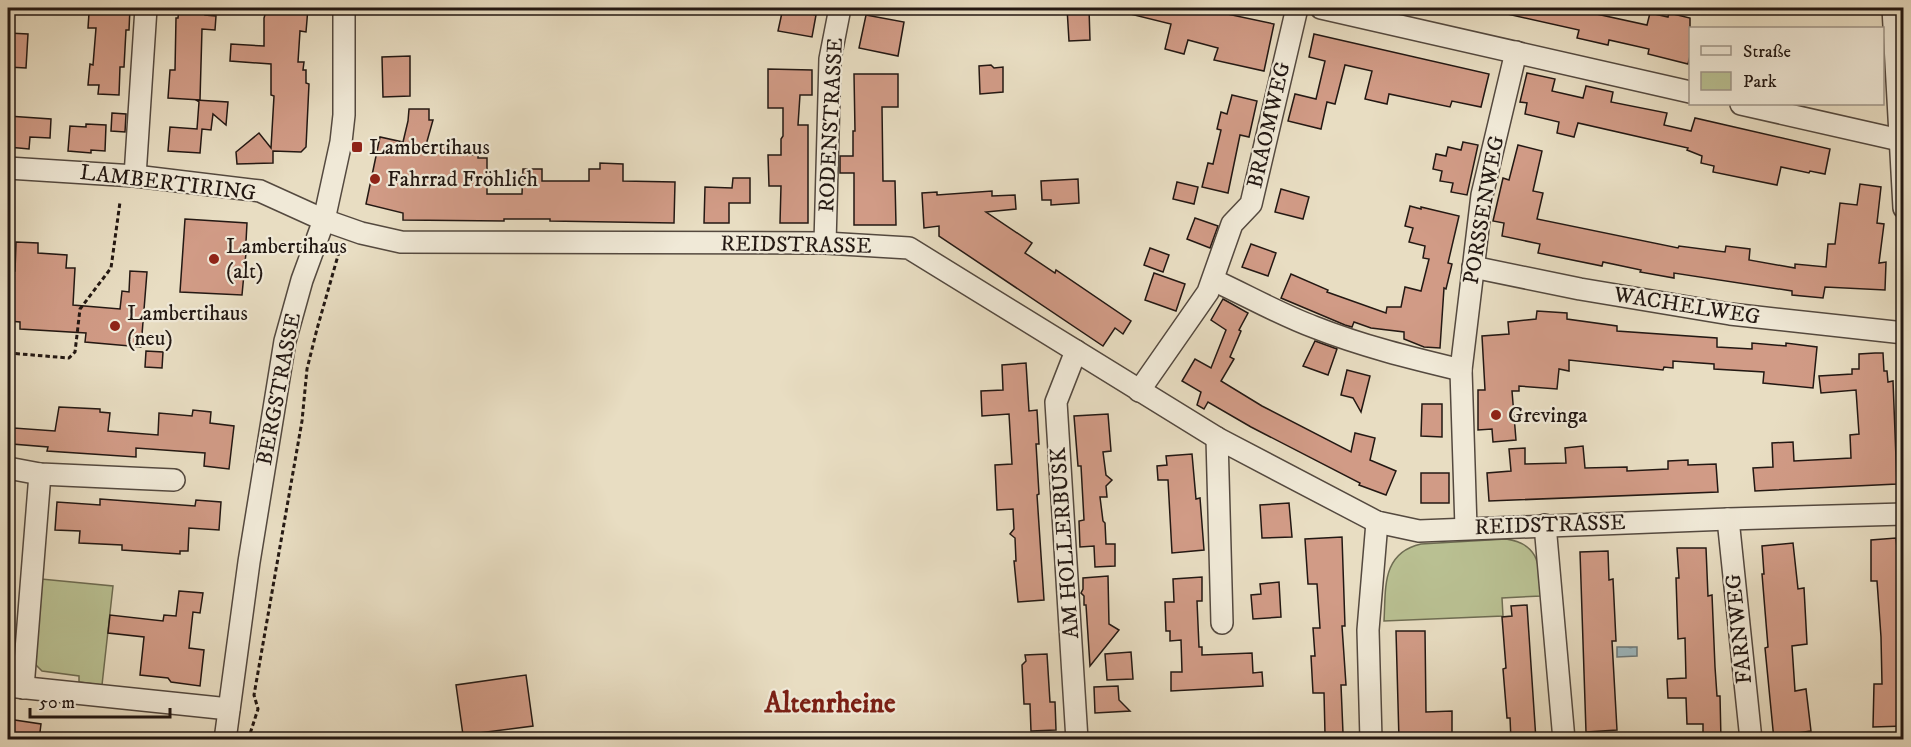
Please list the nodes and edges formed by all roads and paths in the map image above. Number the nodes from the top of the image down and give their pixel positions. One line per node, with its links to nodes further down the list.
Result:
1 (146, 8): 12 (street)
2 (344, 8): 15 (street, BERGSTRASSE)
3 (840, 8): 17 (street, RODENSTRASSE)
4 (1298, 8): 19 (street, BRAOMWEG)
5 (1321, 8): 7 (street)
6 (1893, 8): 10 (street)
7 (1516, 52): 8 (street); 18 (street, PORSSENWEG)
8 (1689, 92)
9 (1745, 105): 10 (street)
10 (1902, 140): 14 (street)
11 (8, 168): 12 (street, LAMBERTIRING)
12 (135, 176): 15 (street, LAMBERTIRING)
13 (120, 202): 22 (path)
14 (1904, 208)
15 (324, 220): 16 (street, REIDSTRASSE); 36 (street, BERGSTRASSE)
16 (347, 228): 17 (street, REIDSTRASSE); 38 (path)
17 (825, 243): 21 (street, REIDSTRASSE)
18 (1473, 267): 20 (street, WACHELWEG); 23 (street, PORSSENWEG)
19 (1213, 280): 23 (street); 24 (street, BRAOMWEG)
20 (1904, 333)
21 (1076, 351): 24 (street, REIDSTRASSE); 39 (street, AM HOLLERBUSK)
22 (8, 353)
23 (1461, 370): 33 (street, PORSSENWEG)
24 (1139, 391): 25 (street, REIDSTRASSE)
25 (1217, 438): 31 (street, REIDSTRASSE); 34 (street)
26 (8, 468): 27 (street)
27 (40, 474): 28 (street); 35 (street)
28 (174, 480)
29 (1904, 514): 30 (street, REIDSTRASSE)
30 (1728, 519): 32 (street, REIDSTRASSE); 42 (street, FARNWEG)
31 (1377, 522): 33 (street, REIDSTRASSE); 40 (street)
32 (1545, 525): 33 (street, REIDSTRASSE); 41 (street)
33 (1466, 528)
34 (1222, 622)
35 (15, 687): 36 (street)
36 (229, 710): 37 (street, BERGSTRASSE)
37 (225, 740)
38 (248, 740)
39 (1077, 740)
40 (1371, 740)
41 (1564, 740)
42 (1751, 740)

